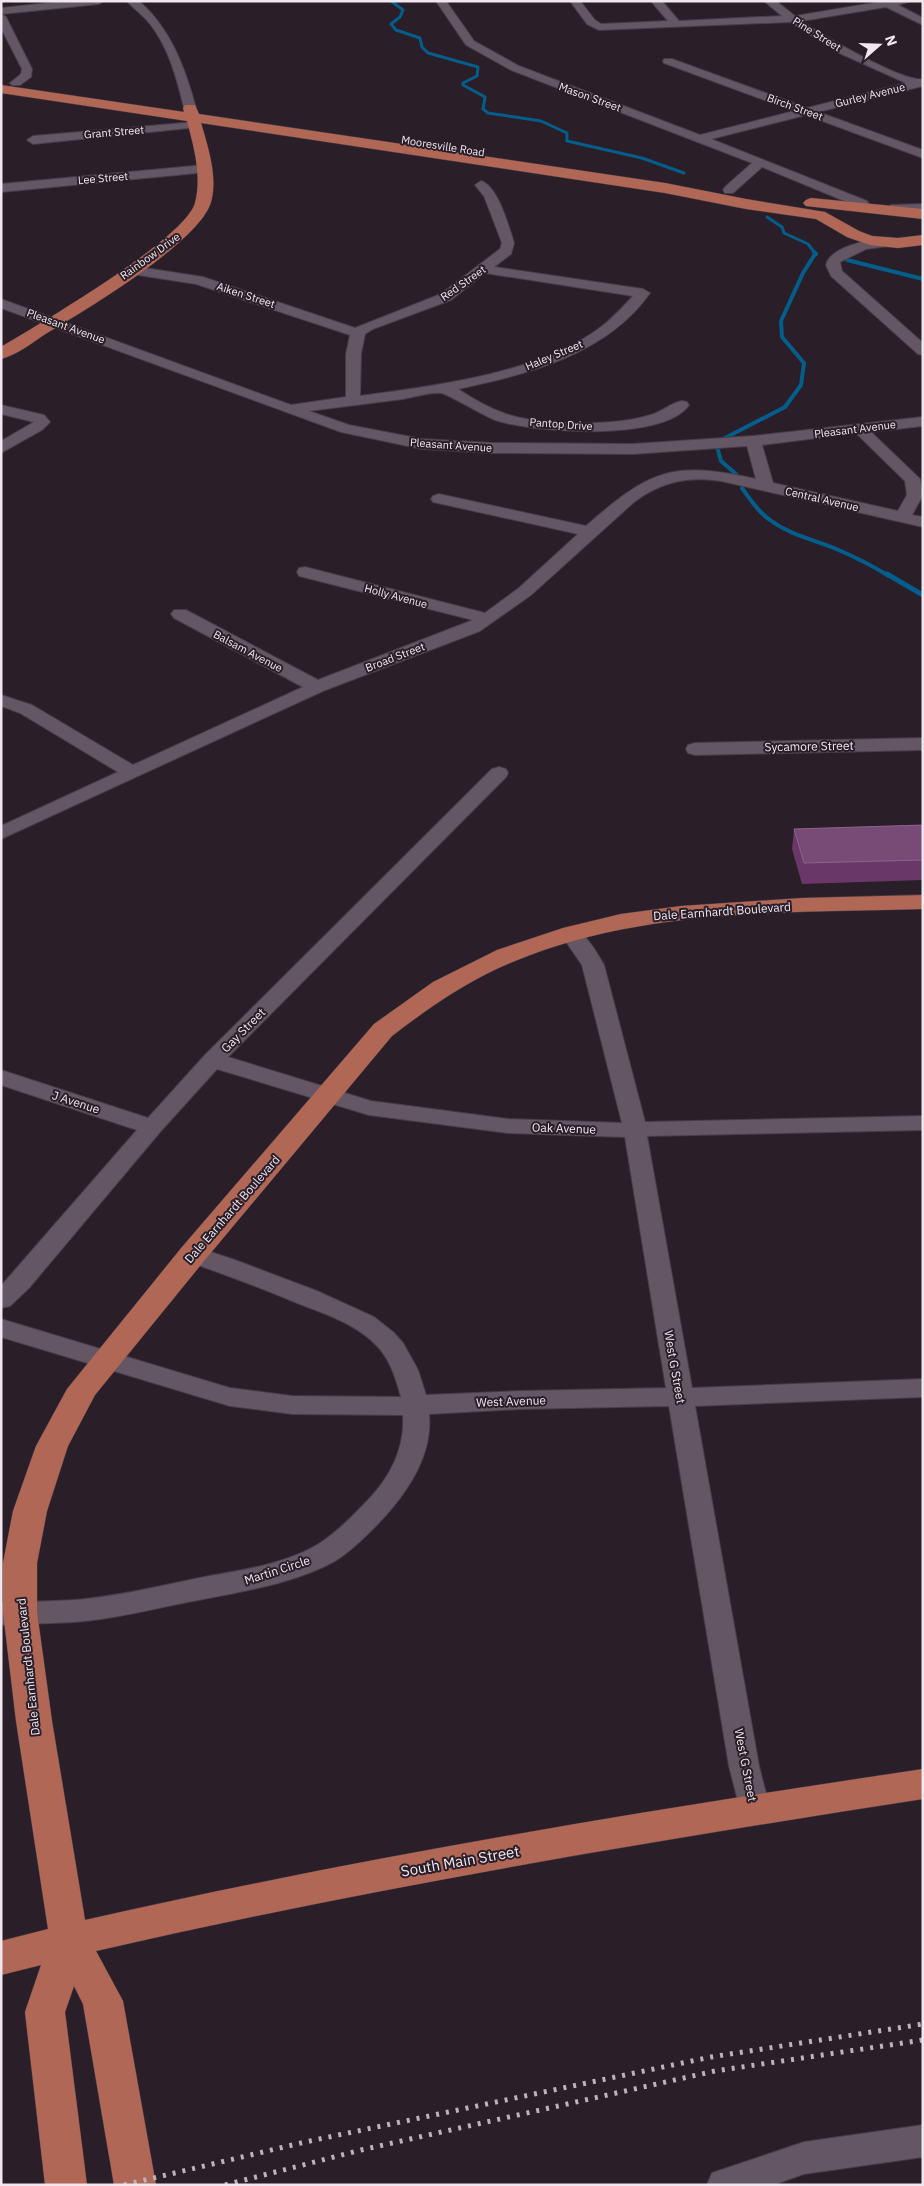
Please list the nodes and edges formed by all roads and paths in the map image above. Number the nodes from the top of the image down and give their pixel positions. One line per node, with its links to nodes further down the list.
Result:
1 (99, 1): 9 (street)
2 (132, 1): 20 (street, Rainbow Drive)
3 (441, 1): 21 (street, Mason Street)
4 (575, 1): 13 (street)
5 (656, 1): 13 (street)
6 (769, 1): 11 (street, Pine Street)
7 (906, 1): 8 (street)
8 (888, 4): 11 (street); 12 (street)
9 (1, 11)
10 (1, 17): 16 (street)
11 (793, 19): 13 (street); 17 (street, Pine Street)
12 (923, 22)
13 (676, 24)
14 (668, 61): 19 (street, Birch Street)
15 (1, 80): 16 (main road, Mooresville Road)
16 (16, 83): 20 (main road, Mooresville Road)
17 (921, 83): 19 (street, Gurley Avenue)
18 (1, 89): 20 (main road, Mooresville Road)
19 (807, 111): 21 (street, Gurley Avenue); 23 (street, Birch Street)
20 (192, 116): 22 (street, Grant Street); 25 (main road, Rainbow Drive); 28 (main road, Mooresville Road); 33 (main road, Mooresville Road)
21 (701, 138): 24 (street, Mason Street)
22 (33, 140)
23 (923, 154)
24 (760, 162): 28 (street); 29 (street, Mason Street)
25 (204, 169): 27 (street, Lee Street); 38 (main road, Rainbow Drive)
26 (481, 185): 37 (street, Red Street)
27 (1, 188)
28 (729, 190): 31 (main road, Mooresville Road)
29 (863, 204)
30 (923, 208): 31 (street)
31 (888, 209): 32 (main road, Mooresville Road); 33 (main road, Mooresville Road)
32 (923, 214)
33 (851, 238): 35 (main road, Mooresville Road); 42 (street)
34 (923, 240): 35 (main road, Mooresville Road)
35 (898, 242): 36 (main road, Mooresville Road)
36 (923, 244)
37 (484, 269): 41 (street, Red Street); 44 (street, Haley Street)
38 (132, 270): 40 (main road, Rainbow Drive); 41 (street, Aiken Street)
39 (1, 303): 40 (street, Pleasant Avenue)
40 (54, 322): 43 (main road, Rainbow Drive); 48 (street, Pleasant Avenue)
41 (358, 332): 45 (street)
42 (919, 344)
43 (1, 354)
44 (444, 387): 45 (street, Haley Street); 46 (street, Pantop Drive)
45 (353, 400): 48 (street, Haley Street)
46 (682, 405)
47 (1, 409): 52 (street)
48 (288, 409): 51 (street, Pleasant Avenue)
49 (923, 421): 50 (street, Pleasant Avenue)
50 (860, 429): 51 (street, Pleasant Avenue); 55 (street)
51 (753, 441): 53 (street)
52 (1, 448)
53 (766, 486): 55 (street, Central Avenue); 57 (street, Broad Street)
54 (439, 499): 57 (street)
55 (902, 517): 56 (street, Central Avenue)
56 (923, 522)
57 (590, 532): 60 (street, Broad Street)
58 (306, 572): 60 (street, Holly Avenue)
59 (180, 614): 61 (street, Balsam Avenue)
60 (487, 619): 61 (street, Broad Street)
61 (317, 687): 65 (street, Broad Street)
62 (1, 700): 65 (street)
63 (923, 744): 64 (street, Sycamore Street)
64 (695, 749)
65 (132, 772): 67 (street, Broad Street)
66 (499, 774): 70 (street, Gay Street)
67 (1, 833)
68 (923, 902): 69 (main road, Dale Earnhardt Boulevard)
69 (570, 933): 72 (main road, Dale Earnhardt Boulevard); 75 (street, West G Street)
70 (213, 1060): 72 (street, Oak Avenue); 74 (street, Gay Street)
71 (1, 1077): 74 (street, J Avenue)
72 (328, 1096): 75 (street, Oak Avenue); 76 (main road, Dale Earnhardt Boulevard)
73 (923, 1123): 75 (street, Oak Avenue)
74 (152, 1127): 77 (street, Gay Street)
75 (634, 1130): 81 (street, West G Street)
76 (193, 1254): 79 (main road, Dale Earnhardt Boulevard); 82 (street, Martin Circle)
77 (1, 1300)
78 (1, 1328): 79 (street, West Avenue)
79 (106, 1360): 82 (street, West Avenue); 83 (main road, Dale Earnhardt Boulevard)
80 (923, 1388): 81 (street, West Avenue)
81 (681, 1397): 82 (street, West Avenue); 85 (street, West G Street)
82 (415, 1406): 83 (street, Martin Circle)
83 (11, 1613): 86 (main road, Dale Earnhardt Boulevard)
84 (923, 1784): 85 (main road, South Main Street)
85 (754, 1809): 86 (main road, South Main Street)
86 (69, 1940): 87 (main road, South Main Street); 89 (main road, Dale Earnhardt Boulevard); 90 (main road, Dale Earnhardt Boulevard)
87 (1, 1958)
88 (923, 2141): 91 (street)
89 (66, 2185)
90 (136, 2185)
91 (724, 2185)

